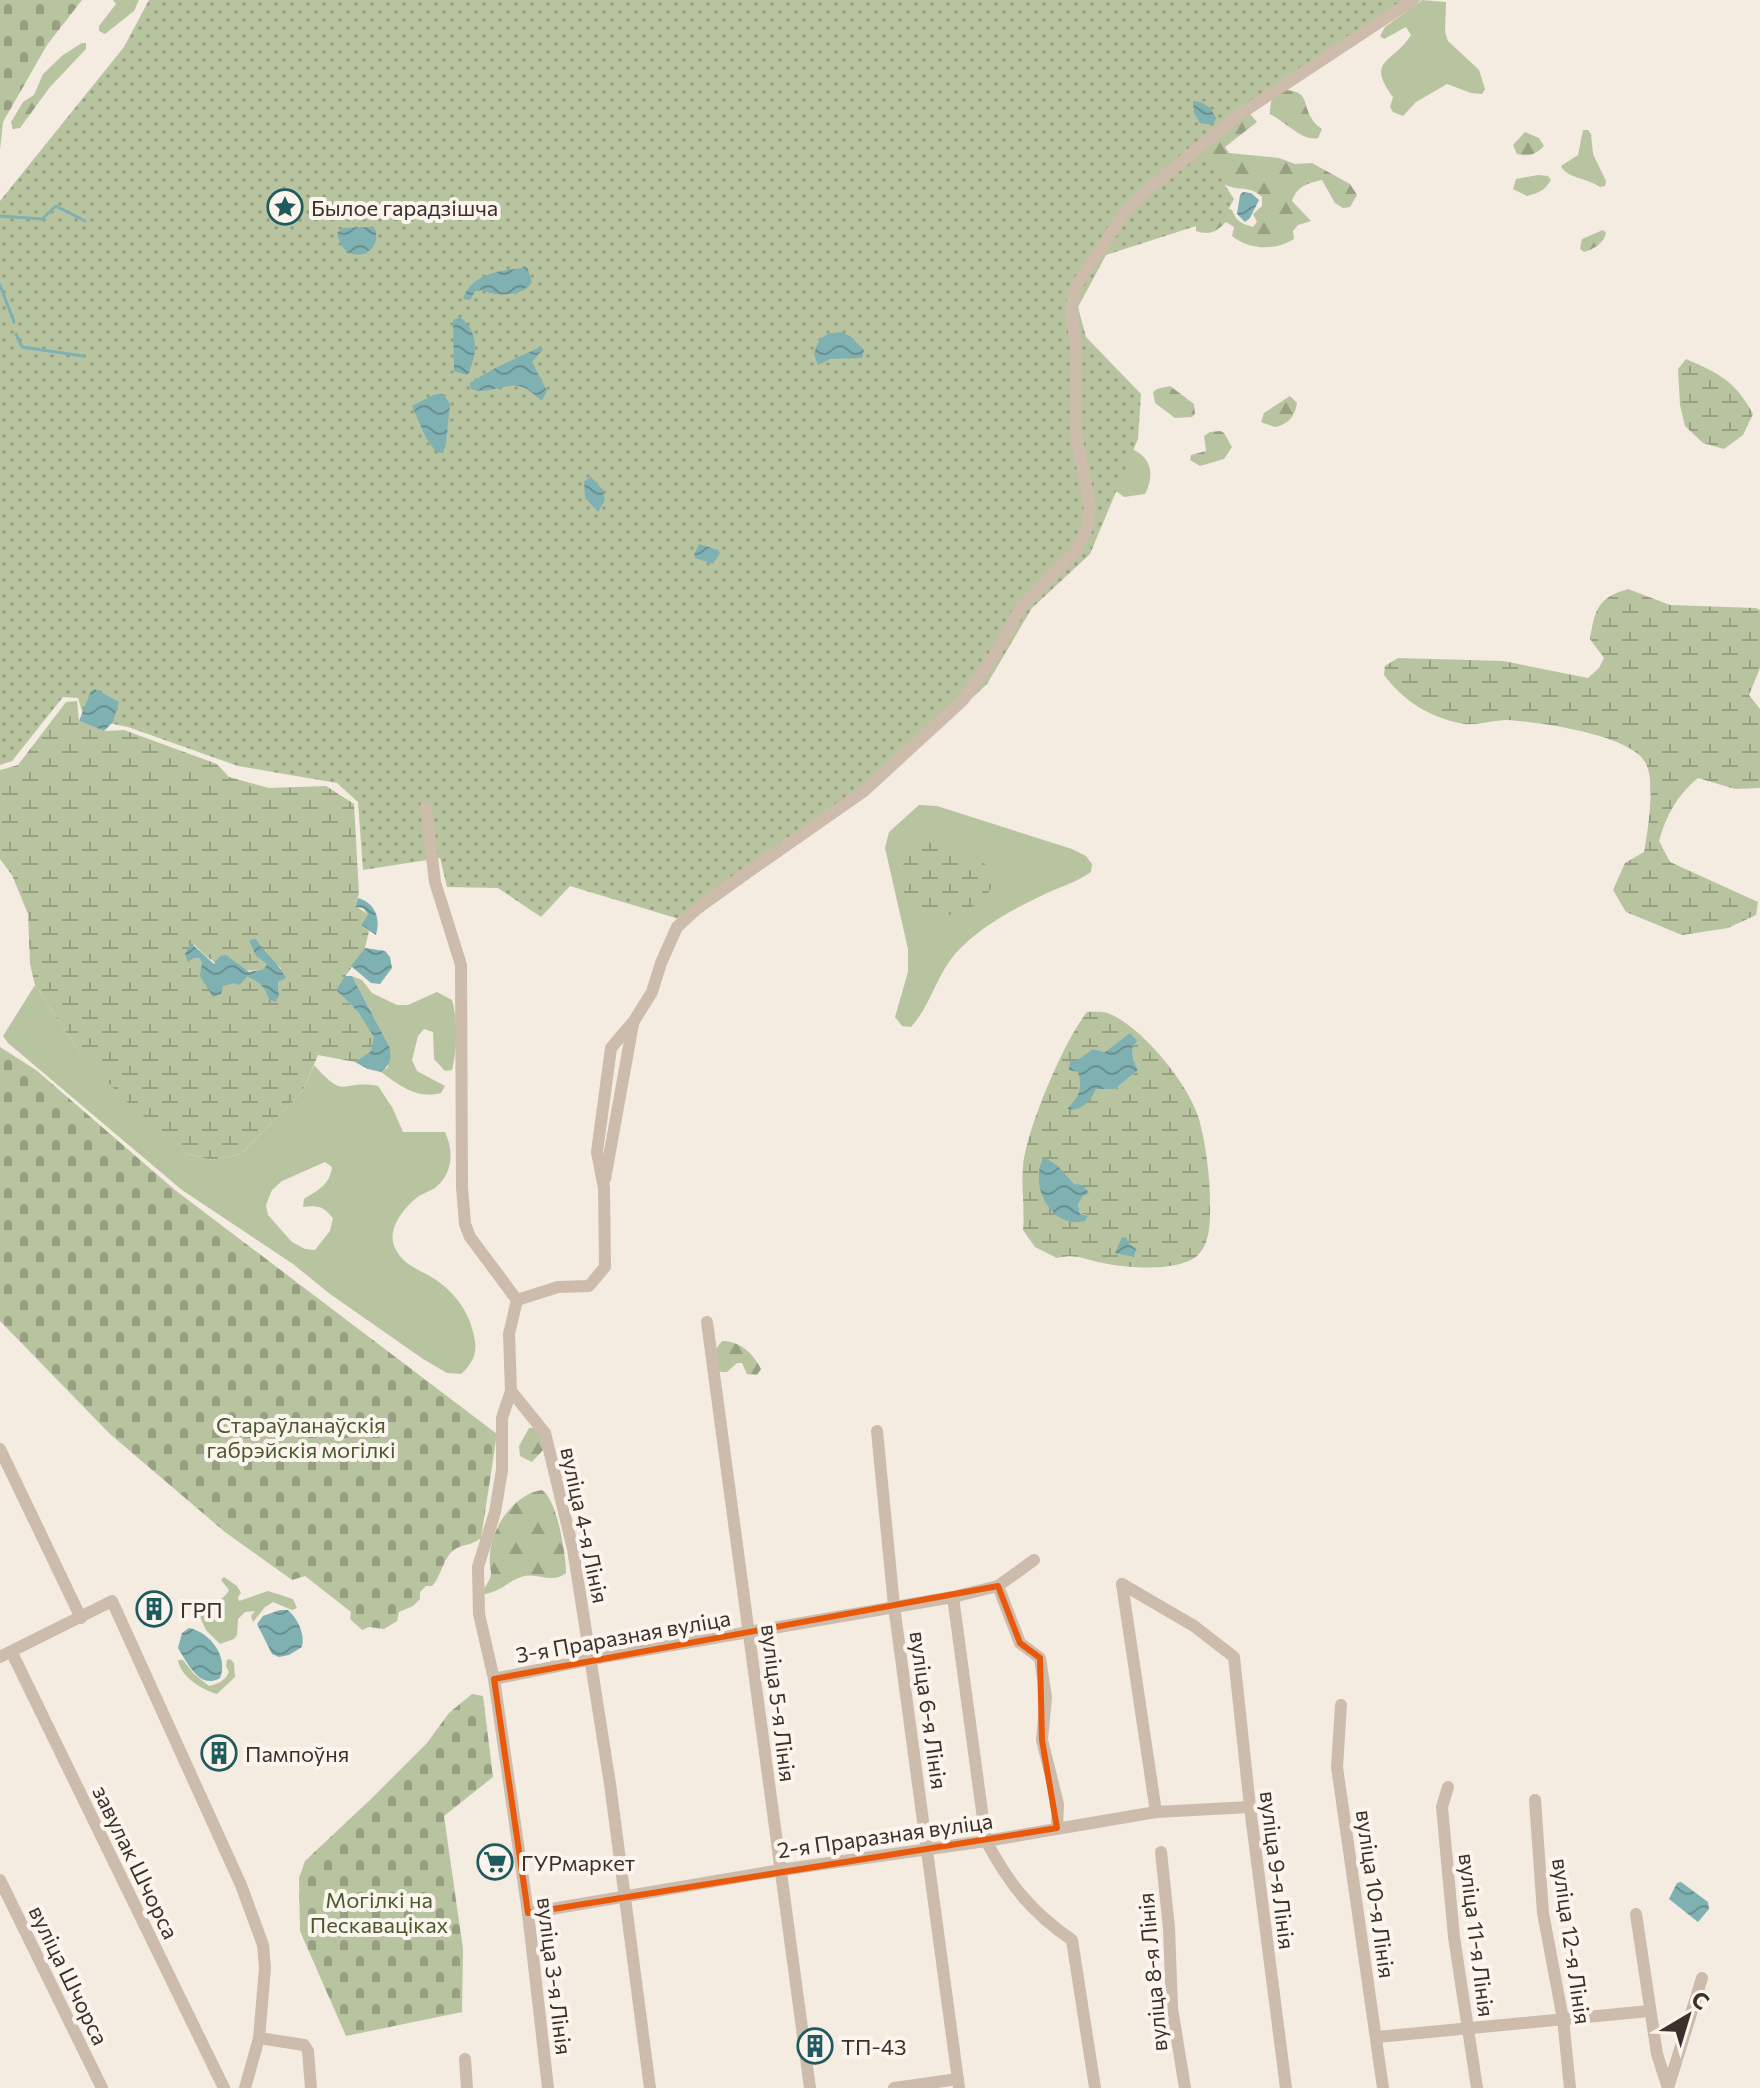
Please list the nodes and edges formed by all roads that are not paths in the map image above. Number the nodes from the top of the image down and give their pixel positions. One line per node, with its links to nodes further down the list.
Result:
1 (1413, 0): 3 (street)
2 (426, 807): 3 (street)
3 (517, 1300): 5 (street)
4 (707, 1322): 13 (street, вуліца 5-я Лінія)
5 (511, 1391): 15 (street, вуліца 4-я Лінія); 16 (street, вуліца 3-я Лінія)
6 (877, 1431): 11 (street, вуліца 6-я Лінія)
7 (0, 1449): 12 (street)
8 (1034, 1560): 9 (street, 3-я Праразная вуліца)
9 (998, 1586): 10 (street, 3-я Праразная вуліца); 22 (street)
10 (953, 1597): 11 (street, 3-я Праразная вуліца); 23 (street)
11 (894, 1606): 13 (street, 3-я Праразная вуліца); 24 (street, вуліца 6-я Лінія)
12 (81, 1618): 14 (street); 36 (street)
13 (750, 1633): 15 (street, 3-я Праразная вуліца); 26 (street, вуліца 5-я Лінія)
14 (6, 1655): 40 (street, завулак Шчорса)
15 (592, 1659): 16 (street, 3-я Праразная вуліца); 28 (street, вуліца 4-я Лінія)
16 (494, 1679): 29 (street, вуліца 3-я Лінія)
17 (1341, 1705): 35 (street, вуліца 10-я Лінія)
18 (1448, 1787): 34 (street, вуліца 11-я Лінія)
19 (1535, 1800): 33 (street, вуліца 12-я Лінія)
20 (1250, 1807): 21 (street, 2-я Праразная вуліца); 21 (street, вуліца 9-я Лінія); 50 (street, вуліца 9-я Лінія)
21 (1156, 1812): 22 (street, 2-я Праразная вуліца)
22 (1057, 1828): 23 (street, 2-я Праразная вуліца)
23 (986, 1841): 24 (street, 2-я Праразная вуліца); 48 (street)
24 (929, 1848): 26 (street, 2-я Праразная вуліца); 38 (street, вуліца 6-я Лінія)
25 (1161, 1852): 49 (street, вуліца 8-я Лінія)
26 (780, 1870): 28 (street, 2-я Праразная вуліца); 46 (street, вуліца 5-я Лінія)
27 (0, 1880): 39 (street, вуліца Шчорса)
28 (623, 1897): 29 (street, 2-я Праразная вуліца); 45 (street, вуліца 4-я Лінія)
29 (528, 1913): 44 (street, вуліца 3-я Лінія)
30 (1636, 1914): 32 (street)
31 (1702, 1978): 54 (street)
32 (1649, 2011): 33 (street); 54 (street)
33 (1563, 2019): 34 (street); 53 (street, вуліца 12-я Лінія)
34 (1469, 2028): 35 (street); 52 (street, вуліца 11-я Лінія)
35 (1377, 2037): 51 (street, вуліца 10-я Лінія)
36 (259, 2038): 41 (street); 42 (street)
37 (465, 2059): 43 (street)
38 (959, 2083): 47 (street)
39 (102, 2088)
40 (224, 2088)
41 (245, 2088)
42 (311, 2088)
43 (467, 2088)
44 (548, 2088)
45 (650, 2088)
46 (810, 2088)
47 (894, 2088)
48 (1095, 2088)
49 (1185, 2088)
50 (1286, 2088)
51 (1383, 2088)
52 (1477, 2088)
53 (1570, 2088)
54 (1668, 2088)

